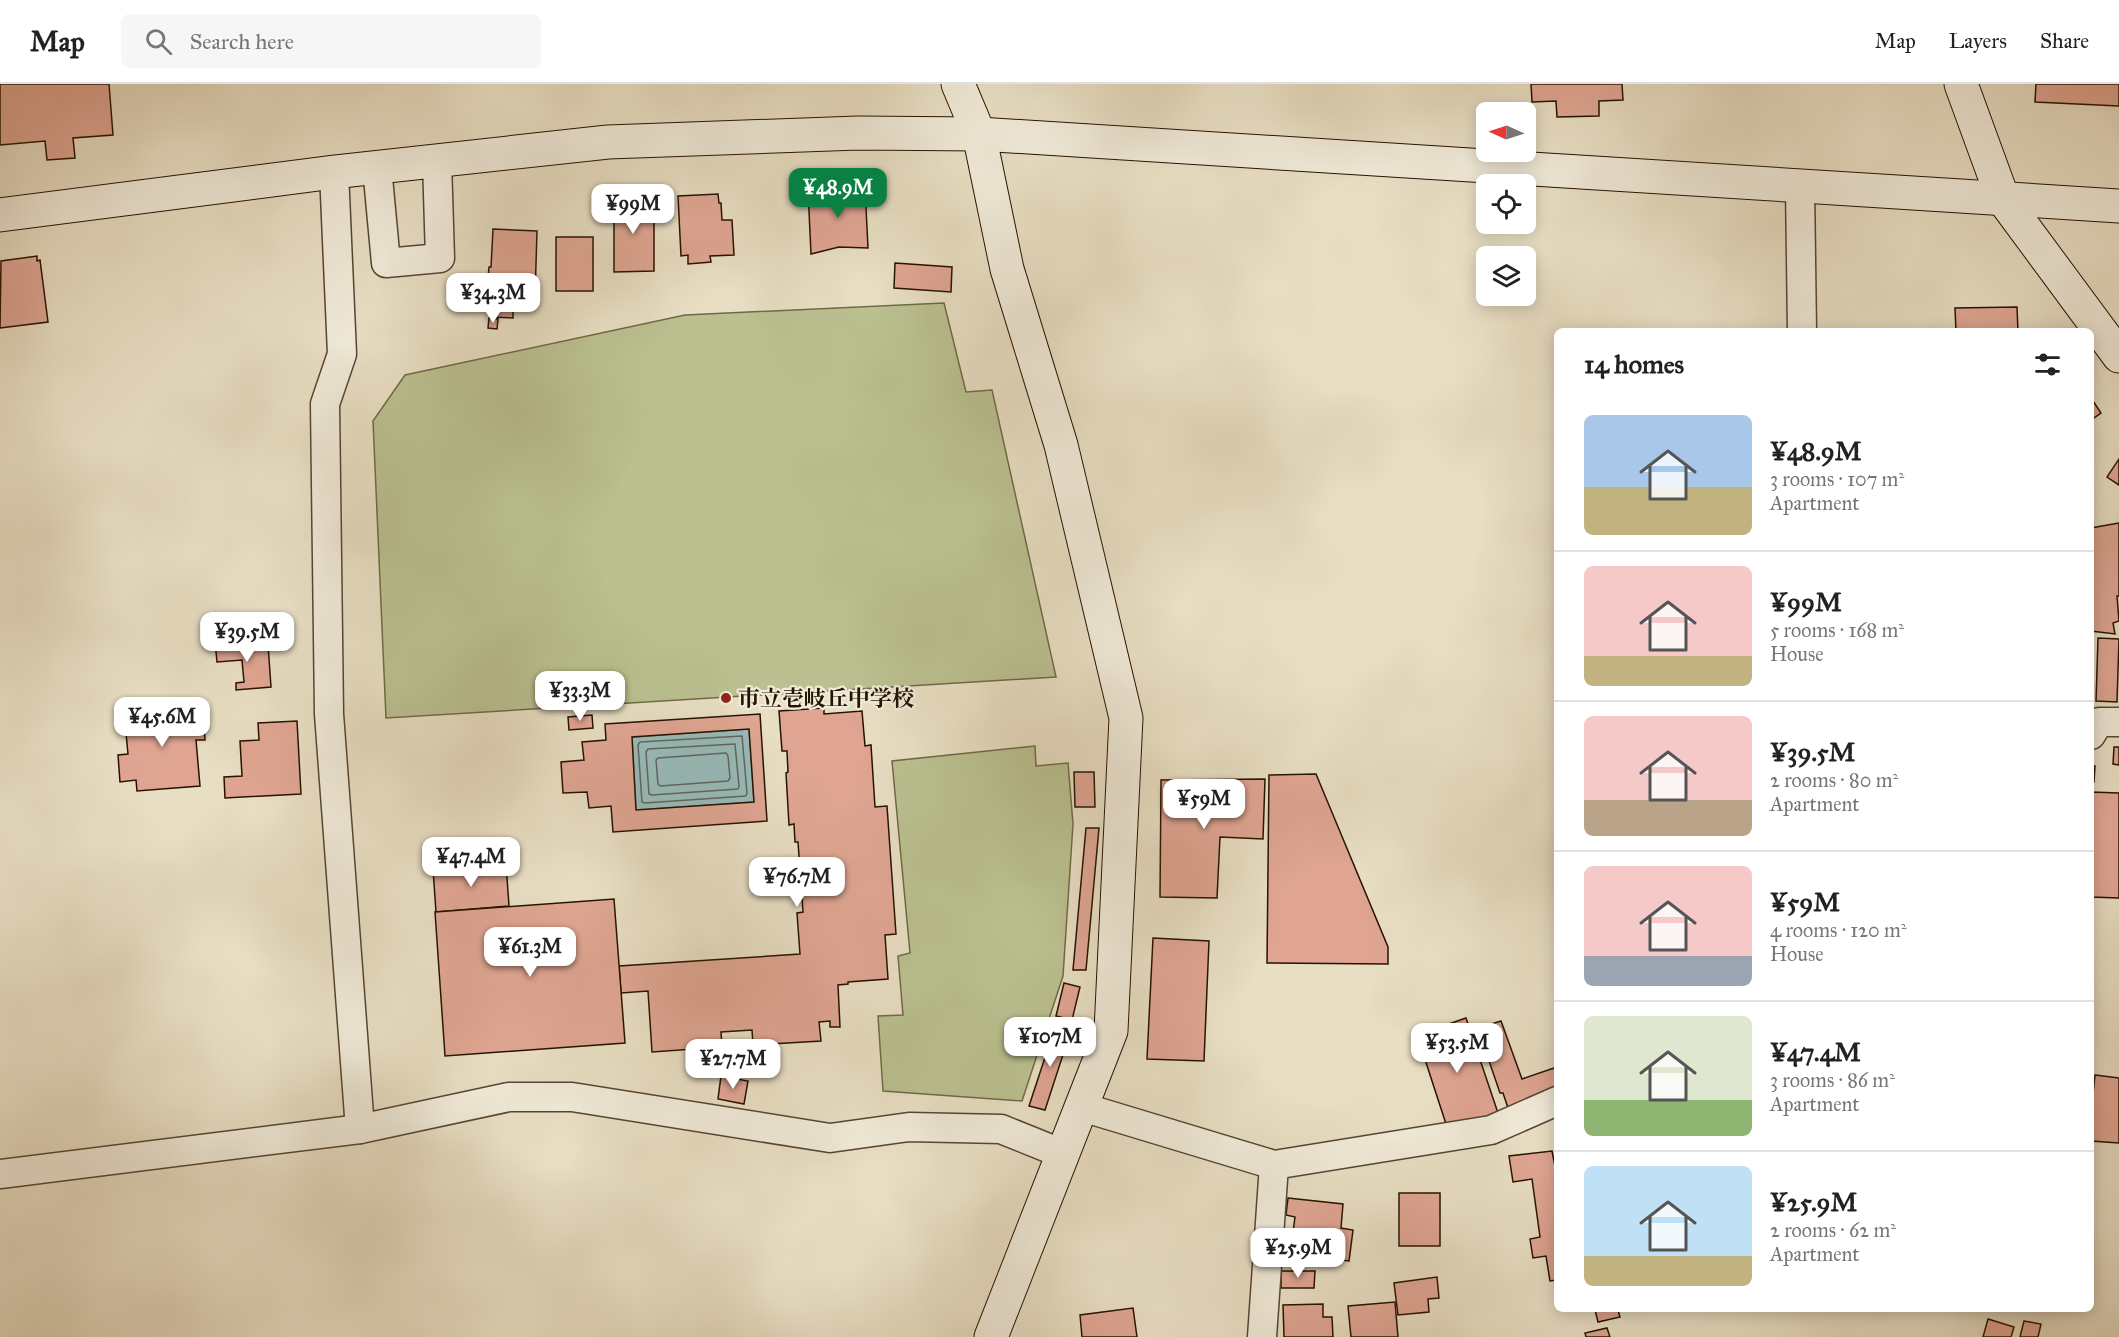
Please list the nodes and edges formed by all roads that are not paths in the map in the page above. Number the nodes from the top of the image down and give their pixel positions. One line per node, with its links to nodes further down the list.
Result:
1 (958, 84): 3 (street)
2 (1961, 84): 8 (street)
3 (979, 134): 4 (street); 7 (street); 16 (street)
4 (437, 161): 5 (street); 5 (street)
5 (377, 167): 6 (street)
6 (334, 172): 10 (street); 17 (street)
7 (1800, 185): 8 (street); 11 (street)
8 (2003, 199): 9 (street); 12 (street)
9 (2119, 206)
10 (0, 215)
11 (1802, 328)
12 (2119, 356)
13 (2119, 722): 14 (street)
14 (2094, 730)
15 (1554, 1102): 19 (street)
16 (1082, 1107): 18 (street); 19 (street)
17 (360, 1129): 18 (street); 20 (street)
18 (1063, 1154): 21 (street)
19 (1274, 1165): 22 (street)
20 (0, 1174)
21 (991, 1337)
22 (1262, 1337)

